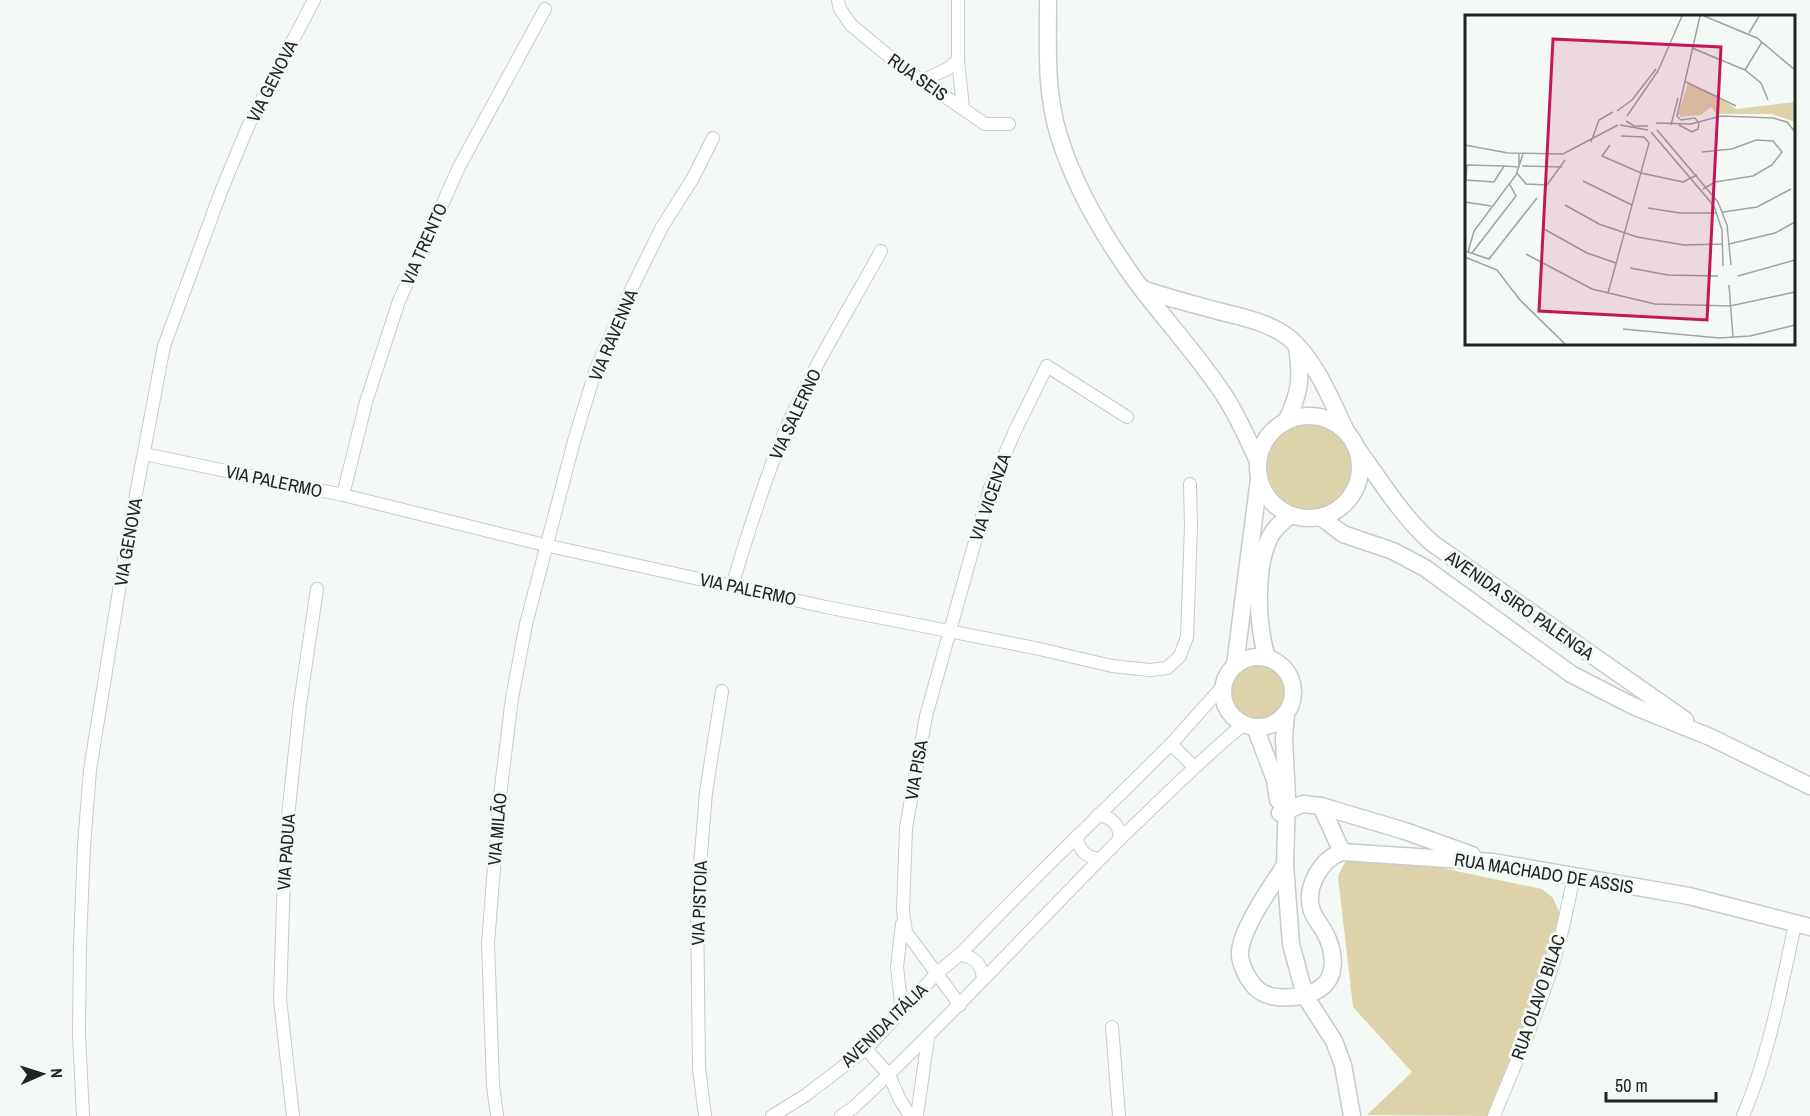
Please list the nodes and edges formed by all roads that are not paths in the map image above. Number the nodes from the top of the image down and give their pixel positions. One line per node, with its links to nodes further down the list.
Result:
1 (314, 0): 17 (street, VIA GENOVA)
2 (958, 0): 6 (street)
3 (1048, 0): 12 (main road)
4 (839, 4): 7 (street, RUA SEIS)
5 (545, 9): 20 (street, VIA TRENTO)
6 (958, 60): 7 (street); 8 (street)
7 (922, 81): 8 (street, RUA SEIS)
8 (963, 108): 9 (street, RUA SEIS)
9 (1009, 124)
10 (713, 138): 23 (street, VIA RAVENNA)
11 (881, 251): 24 (street, VIA SALERNO)
12 (1142, 288): 13 (main road, AVENIDA SIRO PALENGA); 18 (main road)
13 (1297, 346): 15 (main road); 16 (main road, AVENIDA SIRO PALENGA)
14 (1127, 417): 26 (street, VIA VICENZA)
15 (1286, 422): 16 (main road); 18 (main road)
16 (1351, 440): 22 (main road); 29 (main road, AVENIDA SIRO PALENGA)
17 (144, 454): 20 (street, VIA PALERMO); 61 (street, VIA GENOVA)
18 (1259, 470): 21 (main road); 28 (main road)
19 (1190, 484): 26 (street, VIA PALERMO)
20 (343, 495): 23 (street, VIA PALERMO)
21 (1291, 515): 22 (main road); 27 (main road)
22 (1322, 518): 31 (main road, AVENIDA SIRO PALENGA)
23 (545, 545): 24 (street, VIA PALERMO); 63 (street, VIA MILÃO)
24 (732, 586): 26 (street, VIA PALERMO)
25 (317, 589): 62 (street, VIA PADUA)
26 (948, 632): 49 (street, VIA PISA)
27 (1267, 658): 28 (main road); 33 (main road)
28 (1235, 665): 30 (main road)
29 (1607, 666): 31 (main road); 35 (main road, AVENIDA SIRO PALENGA)
30 (1223, 686): 34 (main road); 36 (street, AVENIDA ITÁLIA)
31 (1595, 686): 35 (main road, AVENIDA SIRO PALENGA)
32 (722, 691): 64 (street, VIA PISTOIA)
33 (1286, 713): 34 (main road); 40 (main road)
34 (1250, 726): 37 (street); 40 (main road)
35 (1710, 737): 38 (main road, AVENIDA SIRO PALENGA)
36 (1172, 744): 37 (street); 41 (street, AVENIDA ITÁLIA)
37 (1194, 767): 43 (street)
38 (1810, 786)
39 (1321, 806): 40 (main road); 44 (main road); 46 (main road)
40 (1283, 812): 47 (main road)
41 (1098, 816): 42 (street, AVENIDA ITÁLIA); 43 (street)
42 (1077, 836): 45 (street); 51 (street, AVENIDA ITÁLIA)
43 (1120, 839): 45 (street)
44 (1342, 852): 46 (main road, RUA MACHADO DE ASSIS); 54 (main road)
45 (1100, 859): 53 (street)
46 (1493, 862): 48 (main road, RUA MACHADO DE ASSIS)
47 (1285, 865): 54 (main road); 54 (main road)
48 (1574, 876): 50 (main road, RUA MACHADO DE ASSIS); 71 (street, RUA OLAVO BILAC)
49 (903, 911): 52 (street, VIA PISA); 56 (street, VIA PISA)
50 (1802, 925): 72 (street)
51 (959, 955): 52 (street, AVENIDA ITÁLIA); 53 (street)
52 (936, 974): 55 (street, AVENIDA ITÁLIA); 56 (street, AVENIDA ITÁLIA)
53 (983, 979): 55 (street)
54 (1305, 996): 70 (main road)
55 (960, 1005): 58 (street)
56 (902, 1011): 59 (street, AVENIDA ITÁLIA)
57 (1112, 1027): 69 (street)
58 (928, 1038): 60 (street); 68 (street)
59 (866, 1049): 60 (street); 65 (street, AVENIDA ITÁLIA)
60 (889, 1075): 66 (street); 67 (street)
61 (83, 1116)
62 (293, 1116)
63 (497, 1116)
64 (705, 1116)
65 (772, 1116)
66 (841, 1116)
67 (910, 1116)
68 (917, 1116)
69 (1119, 1116)
70 (1352, 1116)
71 (1494, 1116)
72 (1743, 1116)

